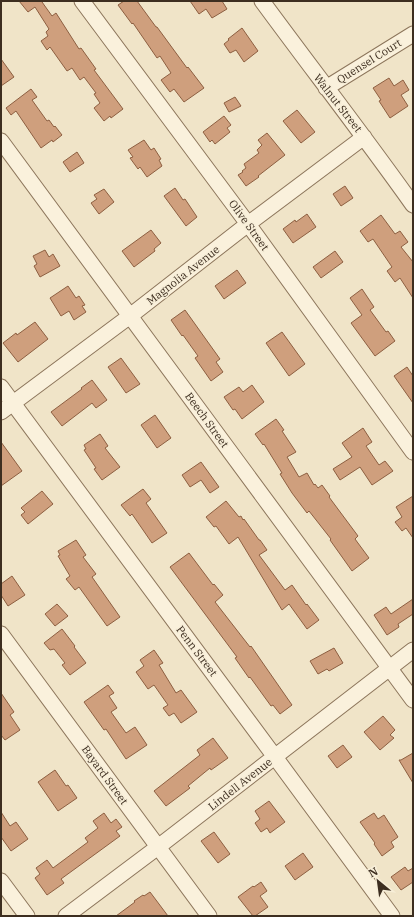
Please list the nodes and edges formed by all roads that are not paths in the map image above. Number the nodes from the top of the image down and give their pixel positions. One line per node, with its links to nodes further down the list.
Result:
1 (82, 1): 8 (street, Olive Street)
2 (262, 1): 4 (street, Walnut Street)
3 (413, 34): 4 (street, Quensel Court)
4 (326, 88): 5 (street, Walnut Street)
5 (364, 137): 7 (street, Walnut Street); 8 (street, Magnolia Avenue)
6 (1, 141): 9 (street, Beech Street)
7 (413, 205)
8 (248, 224): 9 (street, Magnolia Avenue); 12 (street, Olive Street)
9 (130, 316): 11 (street, Magnolia Avenue); 15 (street, Beech Street)
10 (1, 387): 11 (street, Penn Street)
11 (7, 408): 17 (street, Penn Street)
12 (413, 452)
13 (1, 634): 18 (street, Bayard Street)
14 (413, 650): 15 (street, Lindell Avenue)
15 (389, 668): 16 (street, Beech Street); 17 (street, Lindell Avenue)
16 (413, 700)
17 (275, 757): 18 (street, Lindell Avenue); 23 (street, Penn Street)
18 (158, 847): 21 (street, Lindell Avenue); 22 (street, Bayard Street)
19 (1, 881): 20 (street)
20 (27, 916)
21 (66, 916)
22 (209, 916)
23 (392, 916)

